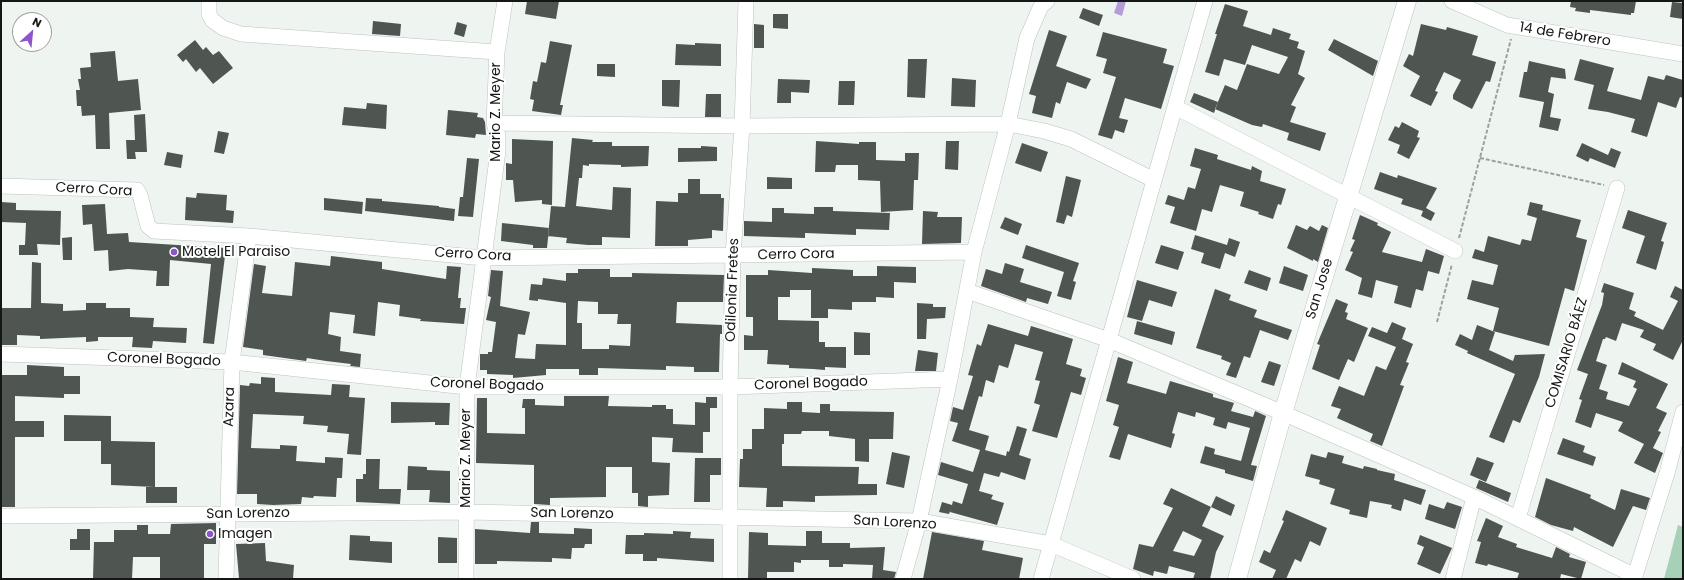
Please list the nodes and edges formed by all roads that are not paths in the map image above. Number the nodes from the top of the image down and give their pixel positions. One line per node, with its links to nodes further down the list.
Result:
1 (209, 1): 8 (street)
2 (505, 1): 8 (street, Mario Z. Meyer)
3 (746, 1): 13 (street, Odilonia Fretes)
4 (1047, 1): 12 (street)
5 (1205, 1): 10 (street)
6 (1407, 1): 17 (street, San Jose)
7 (1452, 1): 9 (street, 14 de Febrero)
8 (497, 52): 11 (street, Mario Z. Meyer)
9 (1683, 54)
10 (1175, 107): 14 (street); 17 (street)
11 (494, 123): 13 (street); 22 (street, Mario Z. Meyer)
12 (1008, 124): 13 (street); 14 (street); 20 (street)
13 (742, 126): 21 (street, Odilonia Fretes)
14 (1154, 180): 24 (street)
15 (1, 186): 18 (street, Cerro Cora)
16 (1617, 188): 37 (street, COMISARIO BÁEZ)
17 (1348, 196): 19 (street); 31 (street, San Jose)
18 (249, 236): 22 (street, Cerro Cora); 26 (street, Azara)
19 (1455, 251)
20 (974, 252): 21 (street, Cerro Cora); 23 (street)
21 (733, 256): 22 (street, Cerro Cora); 29 (street, Odilonia Fretes)
22 (484, 258): 28 (street, Mario Z. Meyer)
23 (967, 292): 24 (street); 27 (street)
24 (1109, 340): 31 (street); 39 (street)
25 (1, 354): 26 (street, Coronel Bogado)
26 (232, 362): 28 (street, Coronel Bogado); 34 (street, Azara)
27 (950, 379): 29 (street, Coronel Bogado); 38 (street)
28 (467, 387): 29 (street, Coronel Bogado); 33 (street, Mario Z. Meyer)
29 (730, 387): 36 (street, Odilonia Fretes)
30 (1683, 412): 40 (street)
31 (1283, 413): 32 (street); 47 (street, San Jose)
32 (1474, 497): 37 (street); 48 (street)
33 (466, 512): 34 (street, San Lorenzo); 36 (street, San Lorenzo); 42 (street, Mario Z. Meyer)
34 (227, 514): 35 (street, San Lorenzo); 41 (street, Azara)
35 (1, 516)
36 (730, 518): 38 (street, San Lorenzo); 43 (street, Odilonia Fretes)
37 (1518, 518): 40 (street)
38 (918, 521): 39 (street, San Lorenzo); 44 (street)
39 (1051, 544): 45 (street); 46 (street, San Lorenzo)
40 (1635, 577)
41 (226, 579)
42 (466, 579)
43 (730, 579)
44 (903, 579)
45 (1041, 579)
46 (1134, 579)
47 (1237, 579)
48 (1453, 579)

